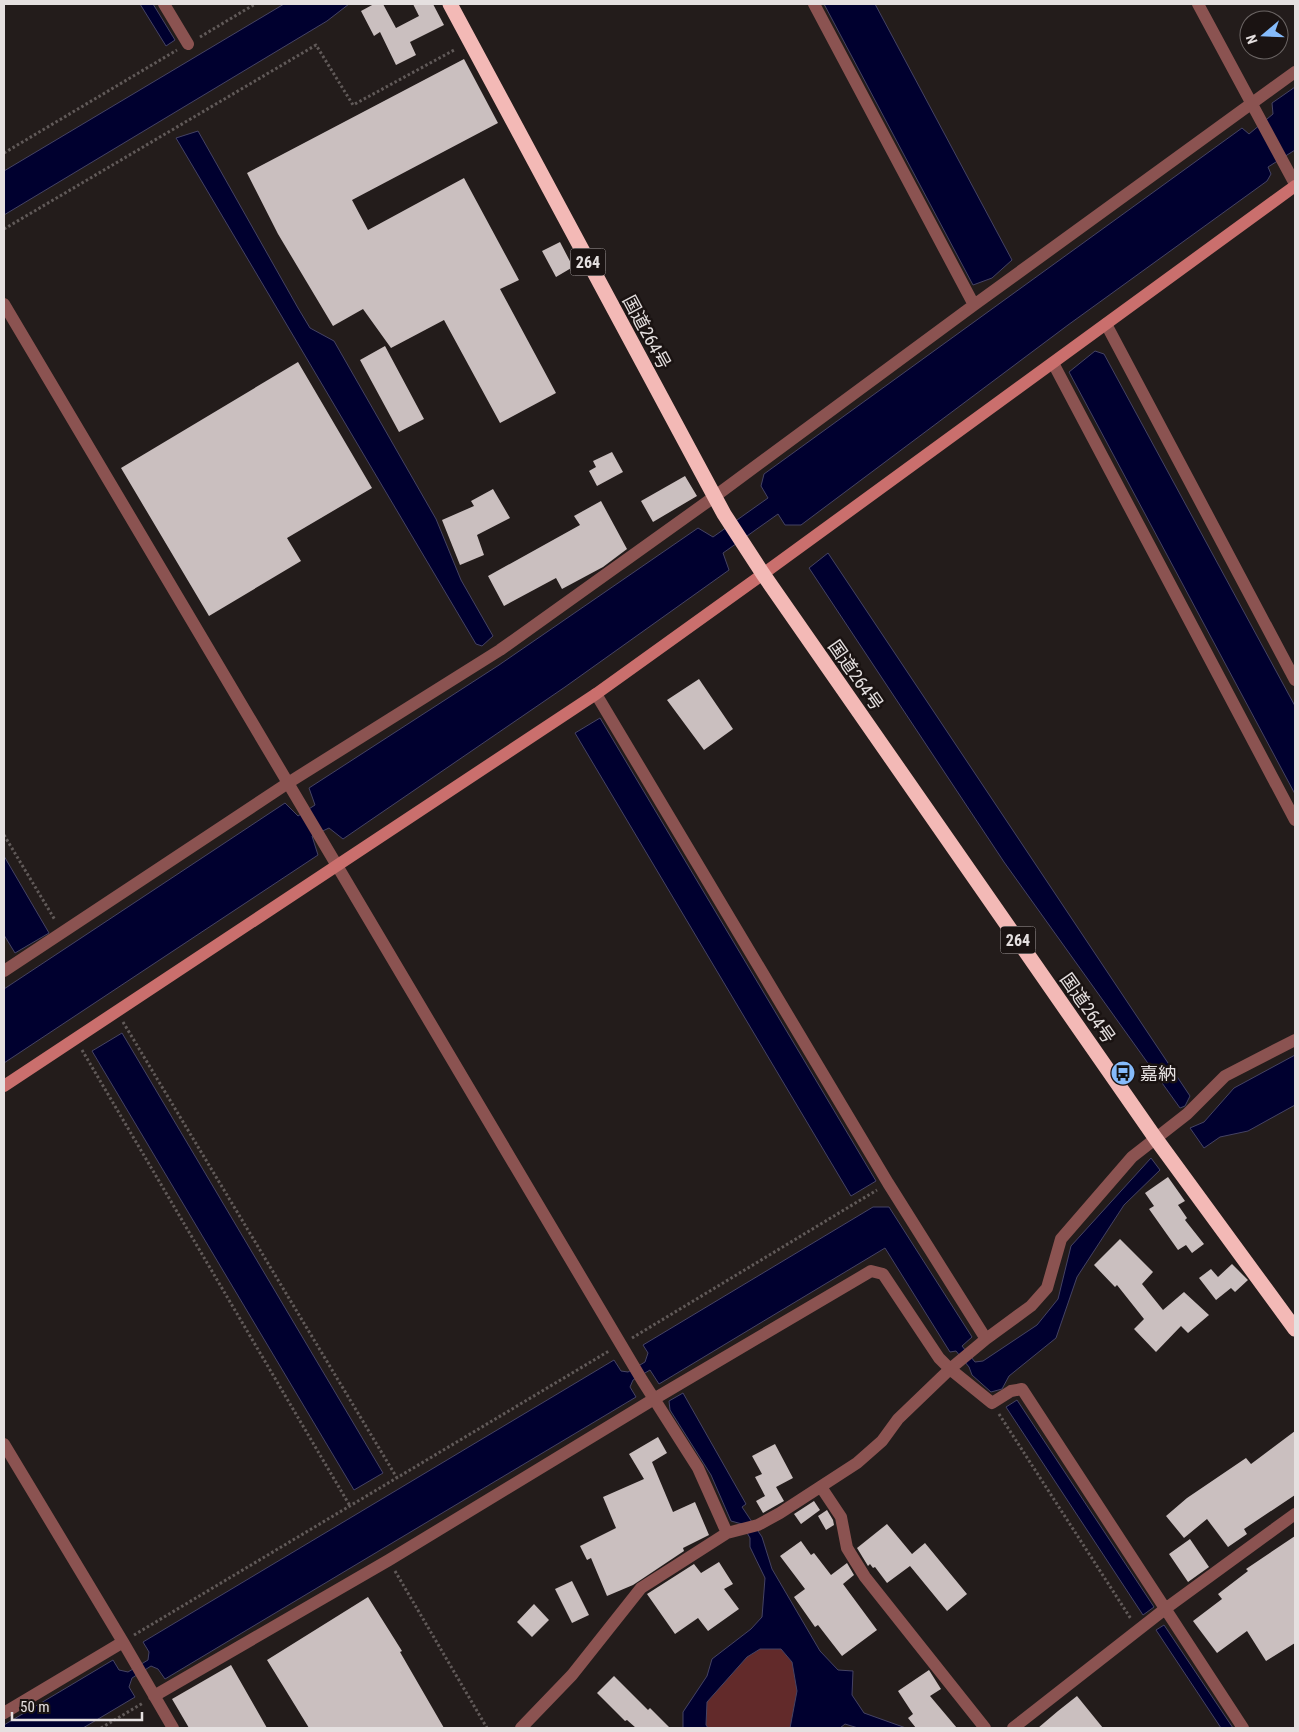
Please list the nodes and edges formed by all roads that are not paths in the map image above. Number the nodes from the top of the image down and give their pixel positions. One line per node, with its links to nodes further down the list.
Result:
1 (164, 4): 5 (street)
2 (450, 4): 13 (highway, 国道264号 / 264)
3 (814, 4): 10 (street)
4 (1198, 4): 7 (street)
5 (188, 44)
6 (1295, 72): 7 (street)
7 (1251, 104): 8 (street); 10 (street)
8 (1295, 185): 11 (street)
9 (4, 304): 17 (street)
10 (974, 305): 13 (street)
11 (1106, 324): 12 (street); 15 (street)
12 (1053, 363): 14 (street); 18 (street)
13 (714, 497): 14 (highway, 国道264号 / 264); 17 (street)
14 (763, 574): 16 (street); 23 (highway, 国道264号 / 264)
15 (1295, 680)
16 (596, 694): 19 (street); 25 (street)
17 (288, 783): 19 (street); 20 (street)
18 (1295, 820)
19 (338, 865): 22 (street); 27 (street)
20 (4, 971)
21 (1295, 1040): 23 (street)
22 (4, 1086)
23 (1156, 1139): 24 (highway, 国道264号 / 264); 25 (street)
24 (1295, 1329)
25 (986, 1339): 26 (street)
26 (954, 1365): 27 (street); 29 (street); 32 (street)
27 (654, 1399): 31 (street); 34 (street)
28 (4, 1444): 33 (street)
29 (821, 1487): 31 (street); 38 (street)
30 (1295, 1514): 32 (street)
31 (727, 1533): 37 (street)
32 (1165, 1609): 39 (street); 40 (street)
33 (123, 1642): 34 (street); 35 (street)
34 (154, 1696): 36 (street)
35 (4, 1713)
36 (173, 1728)
37 (521, 1728)
38 (985, 1728)
39 (1013, 1728)
40 (1243, 1728)

